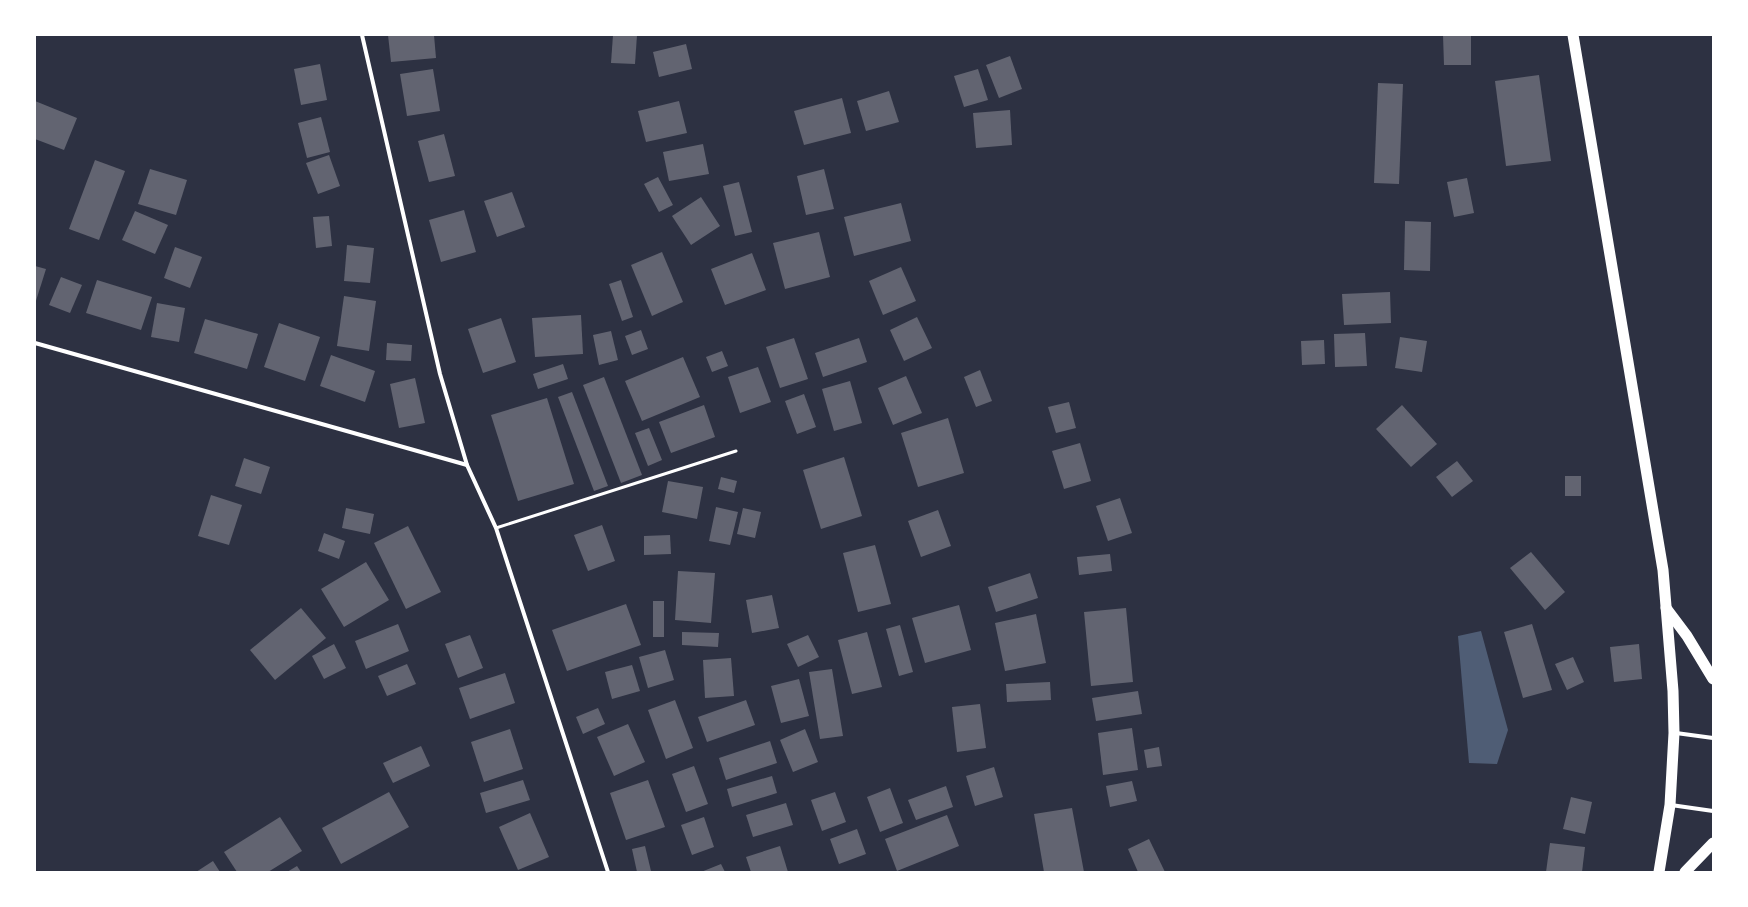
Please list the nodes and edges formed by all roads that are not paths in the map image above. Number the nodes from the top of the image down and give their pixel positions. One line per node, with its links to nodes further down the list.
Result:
1 (362, 35): 5 (street)
2 (1573, 35): 7 (highway)
3 (35, 342): 5 (street)
4 (736, 451): 6 (lane)
5 (467, 464): 6 (street)
6 (496, 528): 14 (street)
7 (1666, 608): 8 (highway); 9 (highway)
8 (1713, 679)
9 (1674, 733): 10 (street); 11 (highway)
10 (1713, 738)
11 (1670, 805): 12 (street); 15 (highway)
12 (1713, 811)
13 (1713, 843): 16 (highway)
14 (608, 872)
15 (1659, 872)
16 (1685, 872)

